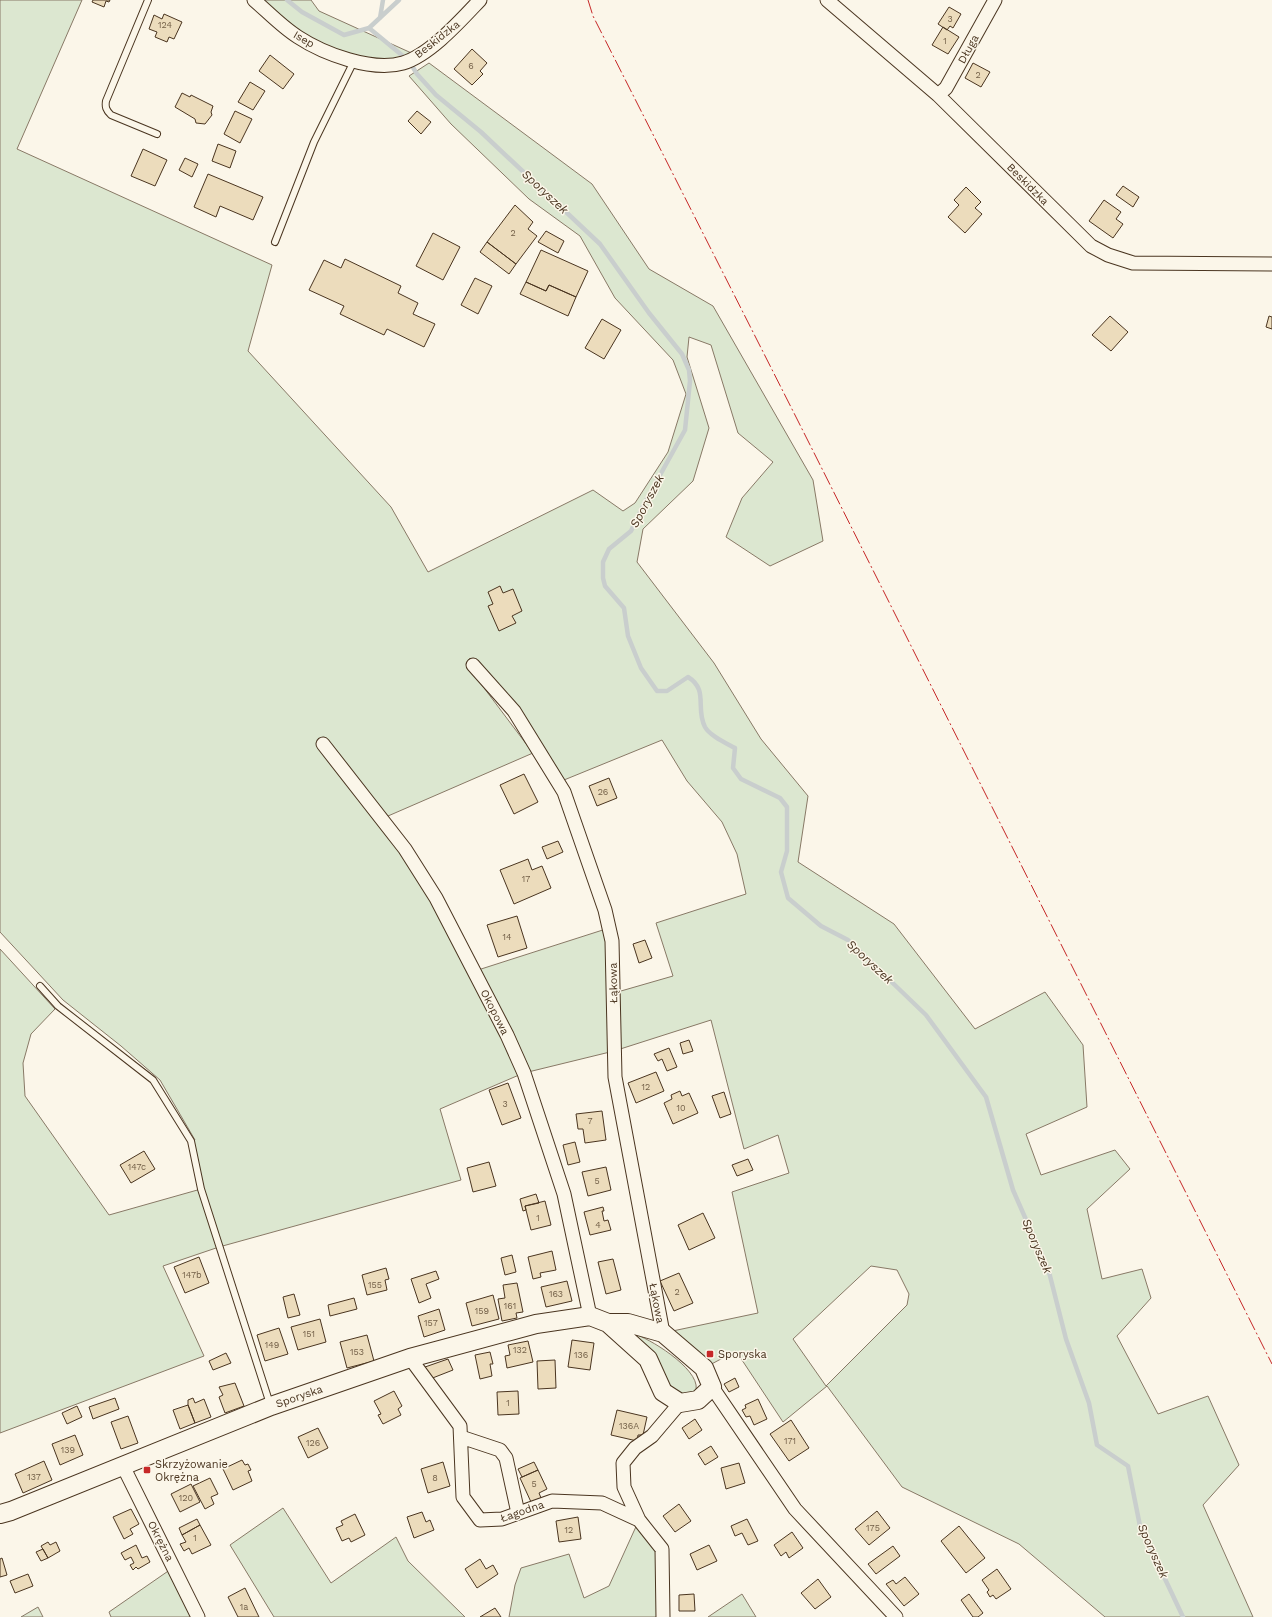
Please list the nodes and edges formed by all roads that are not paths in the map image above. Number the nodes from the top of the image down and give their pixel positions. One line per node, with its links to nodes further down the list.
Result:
1 (148, 0): 8 (lane)
2 (254, 0): 6 (street, Isep)
3 (480, 0): 6 (street, Beskidzka)
4 (827, 0): 7 (street, Beskidzka)
5 (995, 0): 7 (street, Długa)
6 (358, 61): 9 (lane)
7 (938, 95): 10 (street, Beskidzka)
8 (157, 134)
9 (275, 242)
10 (1272, 264)
11 (473, 665): 16 (street, Łąkowa)
12 (323, 744): 14 (street, Okopowa)
13 (40, 986): 20 (lane)
14 (590, 1316): 15 (street, Sporyska); 17 (street, Sporyska)
15 (608, 1322): 16 (street, Sporyska); 19 (street, Sporyska)
16 (663, 1333): 18 (street, Sporyska)
17 (410, 1358): 20 (street, Sporyska); 21 (street, Łagodna)
18 (712, 1387): 19 (street); 28 (street, Sporyska)
19 (680, 1403): 25 (street)
20 (271, 1406): 22 (street, Sporyska)
21 (461, 1437): 23 (street); 23 (street, Łagodna)
22 (123, 1466): 24 (street, Sporyska); 26 (street, Okrężna)
23 (518, 1513): 25 (street, Łagodna)
24 (0, 1514)
25 (638, 1520): 27 (street, Łagodna)
26 (198, 1617)
27 (663, 1617)
28 (896, 1617)

